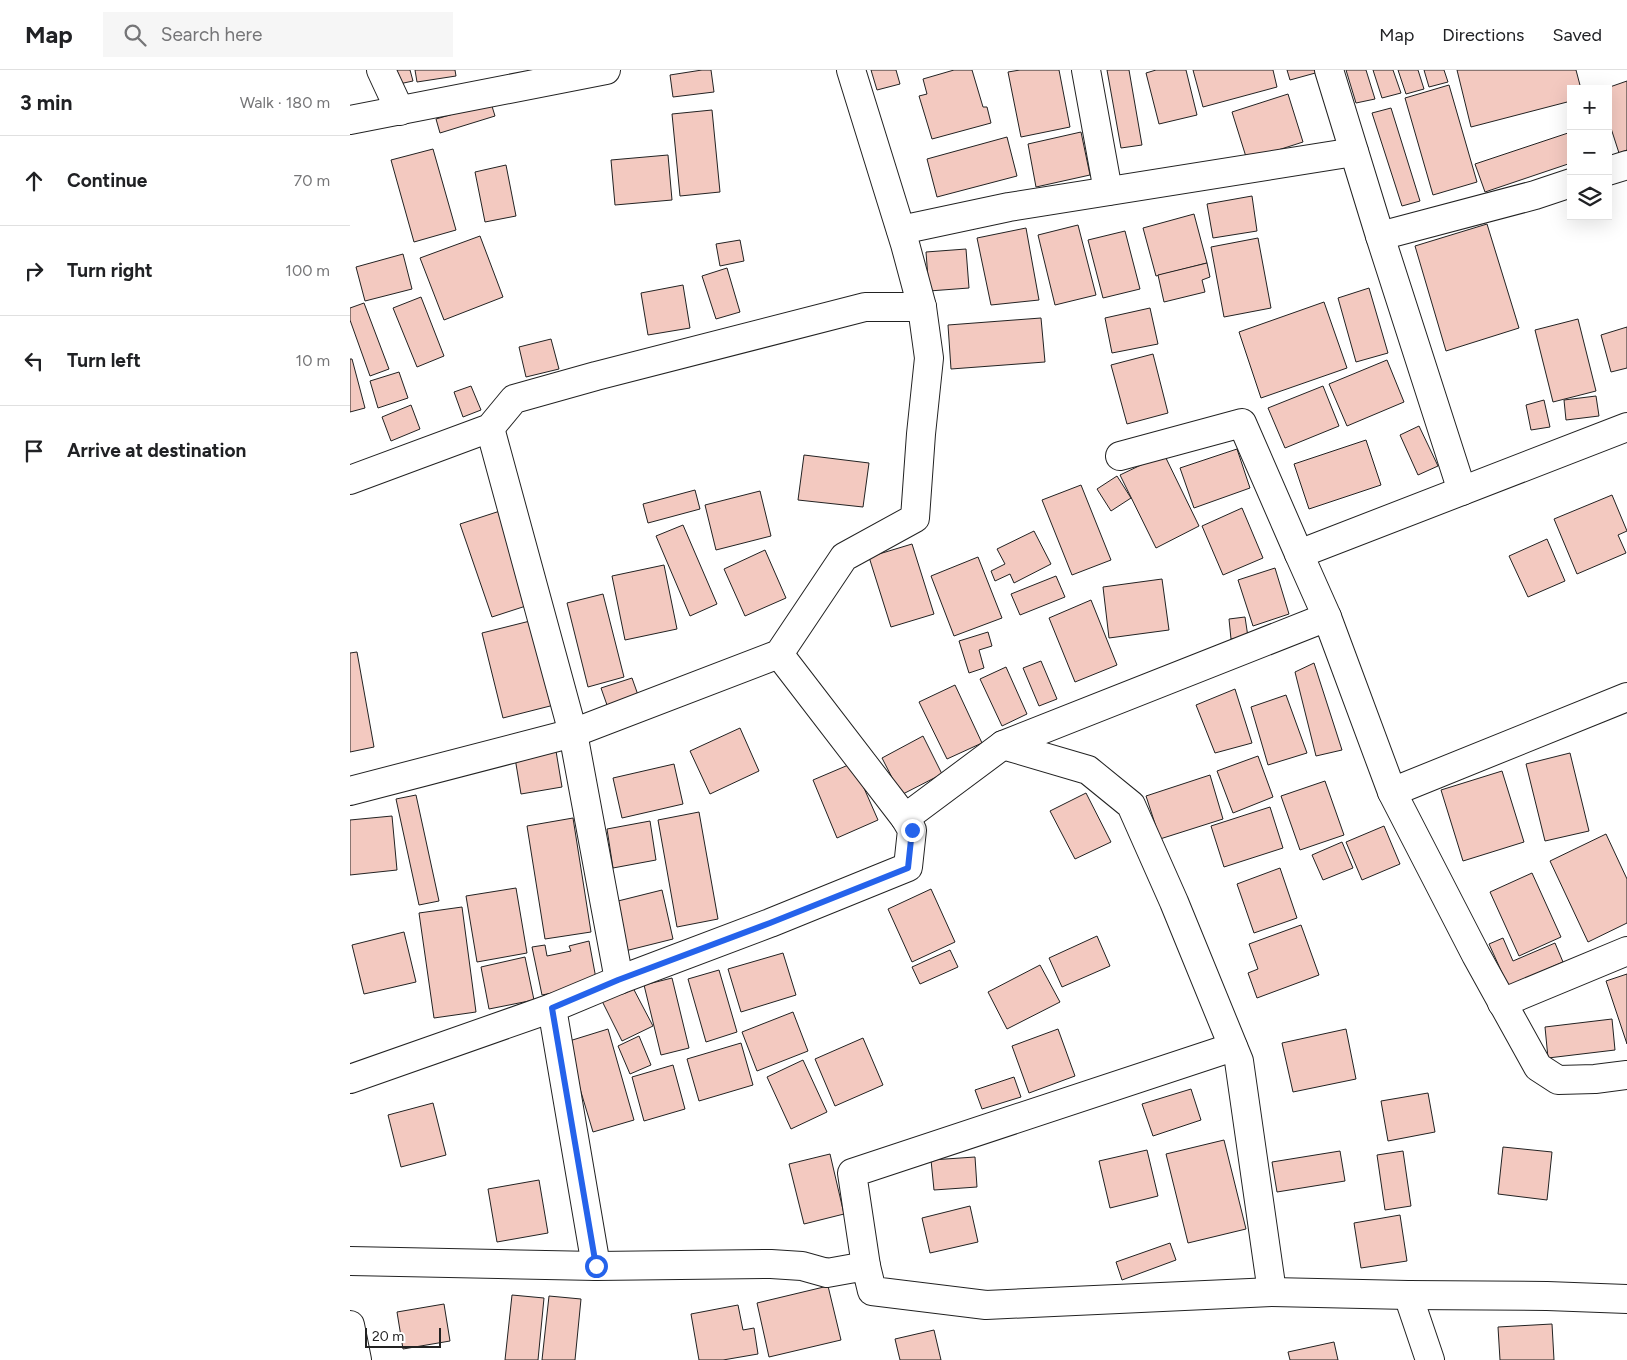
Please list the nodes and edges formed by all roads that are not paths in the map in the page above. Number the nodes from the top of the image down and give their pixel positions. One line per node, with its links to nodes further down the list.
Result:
1 (381, 70): 6 (street)
2 (606, 70): 6 (street)
3 (850, 70): 13 (street)
4 (1086, 70): 12 (street)
5 (1329, 70): 8 (street)
6 (400, 111): 7 (street)
7 (350, 120)
8 (1354, 152): 12 (street); 14 (street)
9 (1627, 165): 10 (street)
10 (1612, 170)
11 (1567, 184): 14 (street)
12 (1108, 191): 13 (street)
13 (901, 230): 15 (street)
14 (1380, 236): 20 (street)
15 (922, 307): 17 (street); 23 (street)
16 (1627, 427): 20 (street)
17 (490, 428): 19 (street); 25 (street)
18 (1120, 456): 21 (street)
19 (350, 480)
20 (1462, 491): 21 (street)
21 (1299, 554): 22 (street)
22 (1327, 617): 26 (street); 28 (street)
23 (779, 654): 25 (street); 29 (street)
24 (1627, 697): 28 (street)
25 (573, 733): 27 (street); 31 (street)
26 (1003, 745): 29 (street); 34 (street)
27 (350, 791)
28 (1392, 792): 32 (street)
29 (905, 818): 31 (street)
30 (1627, 950): 32 (street)
31 (618, 980): 33 (street)
32 (1502, 1003): 35 (street)
33 (552, 1008): 36 (street); 38 (street)
34 (1233, 1047): 39 (street); 40 (street)
35 (1627, 1075)
36 (350, 1079)
37 (350, 1261): 38 (street)
38 (596, 1266): 39 (street)
39 (866, 1266): 40 (street)
40 (1272, 1292): 41 (street)
41 (1408, 1295): 42 (street); 45 (street)
42 (1627, 1299)
43 (350, 1325): 44 (street)
44 (357, 1360)
45 (1430, 1360)

